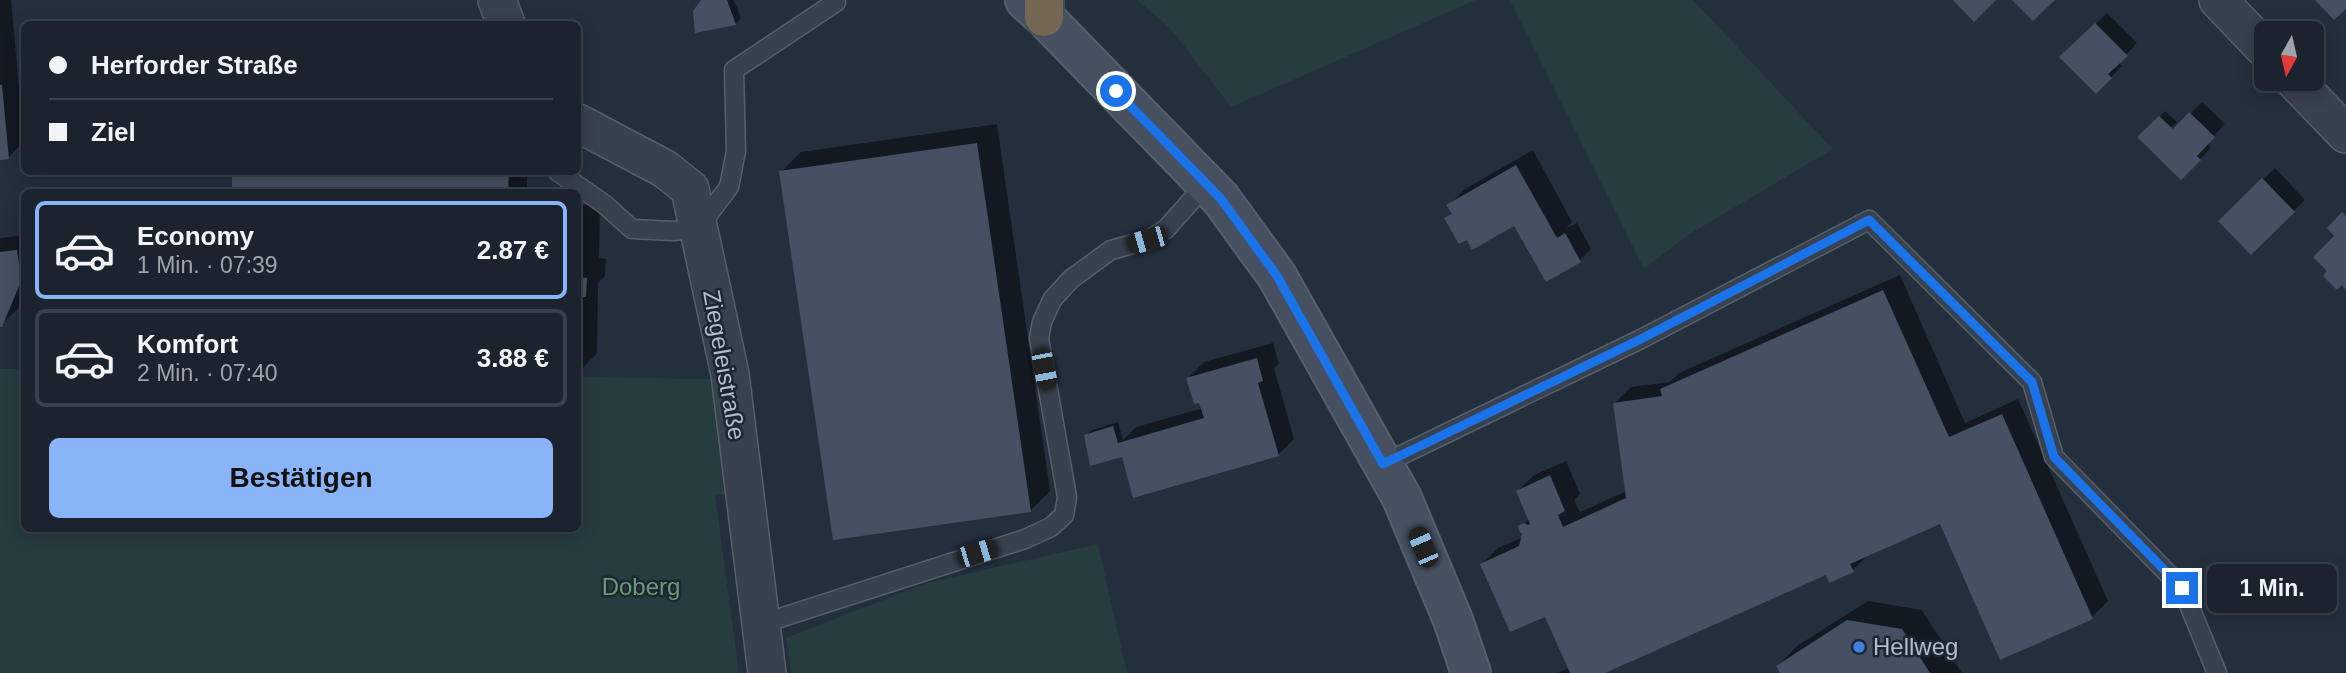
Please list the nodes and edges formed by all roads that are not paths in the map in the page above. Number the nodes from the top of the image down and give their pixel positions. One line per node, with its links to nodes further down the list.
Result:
1 (497, 0): 5 (street)
2 (2218, 0): 6 (street)
3 (836, 2): 12 (lane)
4 (1038, 6): 11 (main road)
5 (505, 21)
6 (2254, 38)
7 (2305, 91): 9 (street)
8 (581, 125): 12 (street, Ziegeleistraße)
9 (2346, 134)
10 (562, 175): 12 (lane)
11 (1206, 183): 13 (main road); 14 (lane)
12 (698, 228): 14 (street, Ziegeleistraße)
13 (1383, 464): 16 (main road); 17 (lane)
14 (761, 624): 15 (street, Ziegeleistraße)
15 (767, 673)
16 (1471, 673)
17 (2217, 673)

